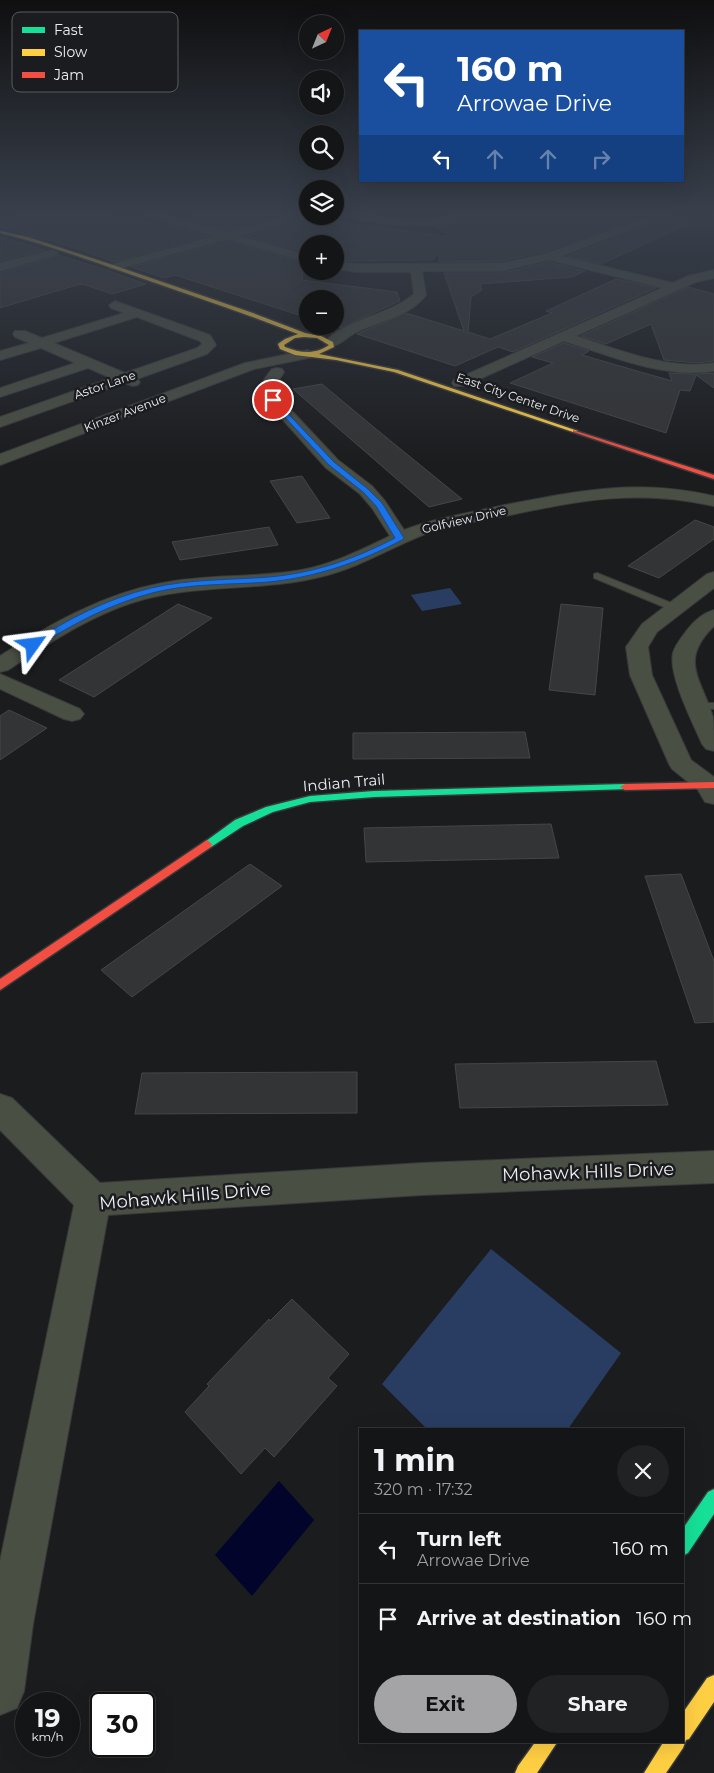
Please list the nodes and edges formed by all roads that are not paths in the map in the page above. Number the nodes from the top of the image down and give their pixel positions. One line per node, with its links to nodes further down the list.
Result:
1 (183, 298): 13 (main road)
2 (204, 298): 9 (main road)
3 (418, 298): 7 (street)
4 (650, 298): 10 (street)
5 (115, 305): 6 (street)
6 (137, 313): 11 (street); 21 (street, Astor Lane)
7 (375, 319): 9 (street); 12 (street)
8 (20, 334): 11 (street)
9 (308, 336): 12 (main road, East City Center Drive); 13 (main road)
10 (563, 336): 19 (street); 23 (street)
11 (42, 343): 15 (street); 16 (street)
12 (331, 343): 14 (main road); 23 (main road, East City Center Drive)
13 (281, 345): 14 (main road, East City Center Drive); 18 (street, Kinzer Avenue)
14 (309, 354): 18 (street, Kinzer Avenue); 29 (main road, East City Center Drive)
15 (0, 356)
16 (72, 356): 17 (street); 22 (street)
17 (88, 363): 21 (street); 24 (street)
18 (250, 366): 25 (street, Kinzer Avenue)
19 (714, 367)
20 (277, 372): 31 (street)
21 (125, 378): 25 (street); 26 (street, Astor Lane)
22 (0, 379)
23 (459, 383): 28 (main road, East City Center Drive)
24 (0, 392)
25 (169, 397): 27 (street, Kinzer Avenue)
26 (0, 422)
27 (0, 460)
28 (714, 469)
29 (714, 477)
30 (714, 501): 31 (street, Golfview Drive)
31 (400, 538): 36 (street, Golfview Drive)
32 (597, 576): 34 (lane)
33 (714, 578): 34 (street)
34 (675, 608): 35 (street); 41 (street)
35 (711, 618): 38 (street)
36 (0, 665)
37 (0, 682): 39 (street)
38 (706, 706): 40 (street)
39 (72, 714)
40 (714, 744)
41 (713, 786): 42 (main road, Indian Trail)
42 (0, 985)
43 (0, 1108): 45 (street)
44 (714, 1167): 45 (street, Mohawk Hills Drive)
45 (93, 1200): 52 (street, Mohawk Hills Drive)
46 (714, 1498): 48 (main road)
47 (714, 1515): 49 (main road)
48 (684, 1544)
49 (684, 1555)
50 (714, 1685): 53 (main road)
51 (714, 1689): 53 (main road)
52 (0, 1691)
53 (700, 1706): 54 (main road)
54 (684, 1729)
55 (547, 1743): 57 (main road)
56 (675, 1743): 58 (main road)
57 (525, 1773)
58 (654, 1773)

